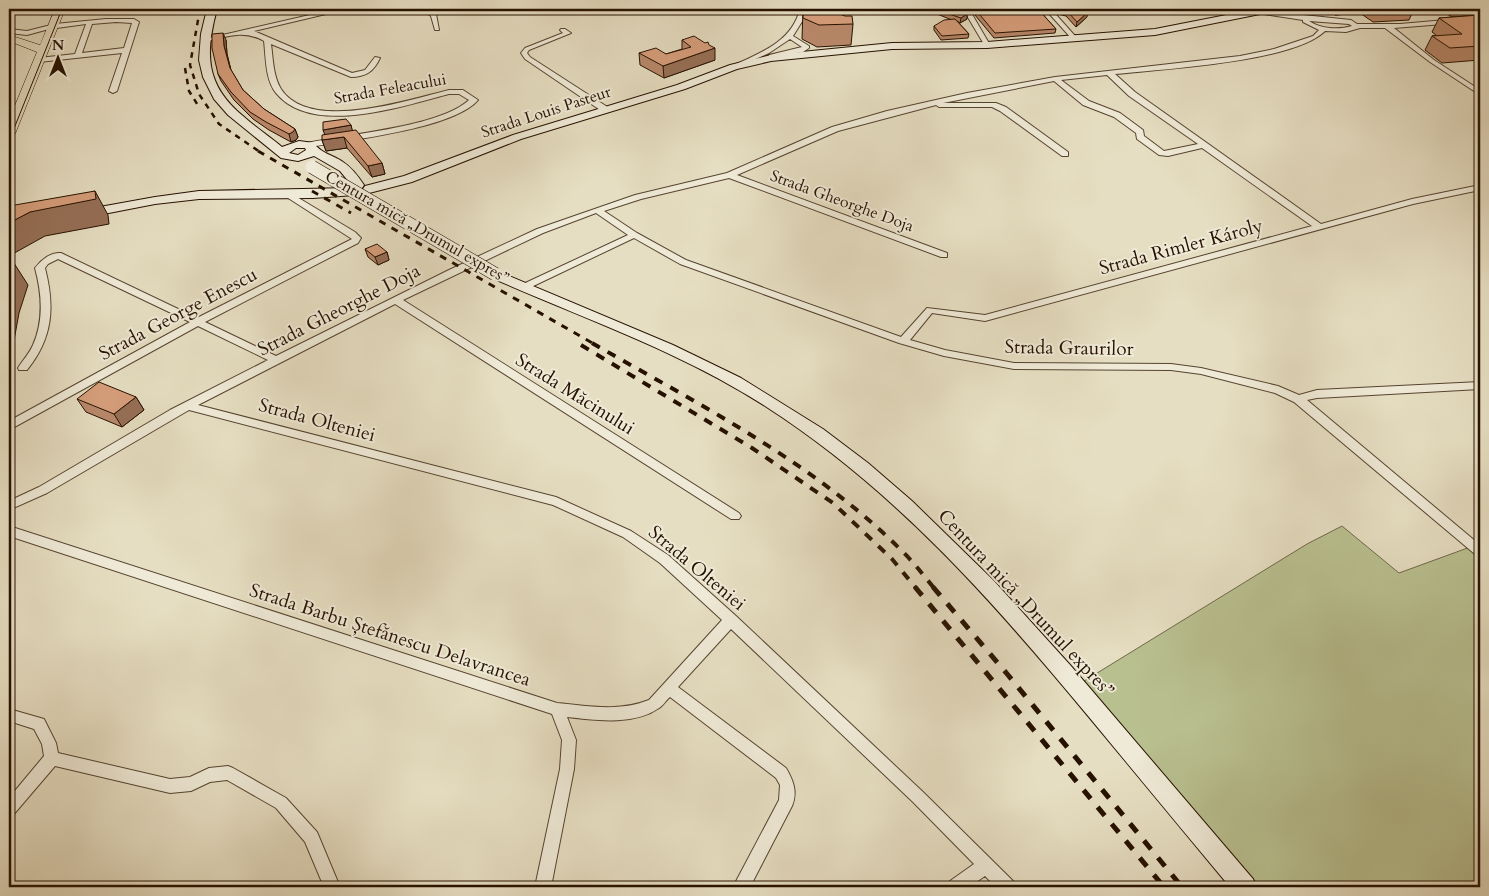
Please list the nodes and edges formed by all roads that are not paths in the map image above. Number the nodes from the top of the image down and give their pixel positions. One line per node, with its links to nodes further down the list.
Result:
1 (60, 9): 12 (main road)
2 (213, 9): 23 (main road, Centura mică „Drumul expres”)
3 (344, 9): 18 (street, Strada Feleacului)
4 (424, 9): 15 (street)
5 (803, 9): 21 (street)
6 (966, 9): 25 (street)
7 (1048, 9): 22 (street)
8 (1262, 10): 10 (street); 22 (main road, Strada Louis Pasteur)
9 (1480, 19): 13 (street)
10 (1308, 20): 14 (street); 17 (street)
11 (90, 24): 12 (street); 26 (street); 29 (street)
12 (53, 26): 20 (street); 28 (main road)
13 (1387, 26): 14 (street); 36 (street)
14 (1355, 28): 17 (street); 19 (street)
15 (437, 29)
16 (563, 30): 38 (street)
17 (1321, 30): 33 (street, Strada Gheorghe Doja)
18 (241, 32): 23 (street, Strada Feleacului); 24 (street, Strada Feleacului)
19 (1362, 35)
20 (9, 36): 28 (main road)
21 (789, 36): 30 (street); 30 (street)
22 (1074, 38): 25 (main road, Strada Louis Pasteur)
23 (204, 40): 40 (main road, Centura mică „Drumul expres”)
24 (267, 40): 31 (street, Strada Feleacului); 44 (street, Strada Feleacului)
25 (987, 45): 27 (main road, Strada Louis Pasteur)
26 (128, 50): 29 (street); 35 (street)
27 (813, 53): 30 (main road, Strada Louis Pasteur); 32 (main road, Strada Louis Pasteur)
28 (41, 55): 29 (street); 39 (main road)
29 (78, 56)
30 (768, 56): 32 (main road, Strada Louis Pasteur)
31 (377, 58)
32 (734, 67): 38 (main road, Strada Louis Pasteur)
33 (1108, 72): 34 (street, Strada Gheorghe Doja); 42 (street)
34 (1055, 79): 37 (street, Strada Gheorghe Doja); 42 (street)
35 (113, 91)
36 (1480, 93)
37 (931, 103): 43 (street, Strada Gheorghe Doja); 46 (street, Strada Gheorghe Doja)
38 (606, 110): 48 (main road, Strada Louis Pasteur)
39 (10, 135)
40 (267, 140): 41 (main road); 44 (main road, Centura mică „Drumul expres”)
41 (293, 145): 44 (main road); 44 (street)
42 (1204, 145): 52 (street)
43 (1065, 154)
44 (303, 155): 45 (street); 55 (main road, Centura mică „Drumul expres”, bridge)
45 (328, 159): 48 (main road)
46 (730, 176): 50 (street, Strada Gheorghe Doja); 54 (street, Strada Gheorghe Doja)
47 (1480, 188): 52 (street, Strada Rimler Károly)
48 (359, 189): 49 (main road, Strada Louis Pasteur)
49 (289, 196): 51 (main road, Strada Louis Pasteur); 57 (street, Strada George Enescu)
50 (597, 210): 53 (street, Strada Graurilor); 56 (street, Strada Gheorghe Doja)
51 (74, 216)
52 (1319, 228): 58 (street, Strada Rimler Károly)
53 (634, 235): 55 (street, Centura mică „Drumul expres”); 58 (street, Strada Graurilor)
54 (944, 255)
55 (524, 287): 81 (main road, Centura mică „Drumul expres”)
56 (397, 301): 59 (street, Strada Gheorghe Doja); 66 (street, Strada Măcinului)
57 (198, 322): 59 (street); 60 (street); 64 (street, Strada George Enescu)
58 (903, 341): 62 (street, Strada Graurilor)
59 (276, 360): 63 (street, Strada Gheorghe Doja)
60 (23, 368)
61 (1480, 386): 62 (street)
62 (1298, 398): 68 (street, Strada Graurilor)
63 (188, 406): 65 (street, Strada Gheorghe Doja); 69 (street, Strada Olteniei)
64 (9, 426)
65 (9, 506)
66 (736, 516)
67 (9, 531): 71 (street, Strada Barbu Ștefănescu Delavrancea)
68 (1480, 552)
69 (731, 620): 70 (street, Strada Barbu Ștefănescu Delavrancea); 75 (street, Strada Olteniei)
70 (669, 688): 71 (street, Strada Barbu Ștefănescu Delavrancea); 78 (street)
71 (557, 708): 77 (street)
72 (9, 715): 73 (street)
73 (52, 758): 74 (street); 76 (street)
74 (9, 809)
75 (986, 865): 79 (street); 80 (street, Strada Olteniei)
76 (332, 887)
77 (543, 887)
78 (741, 887)
79 (956, 887)
80 (1007, 887)
81 (1244, 887)

